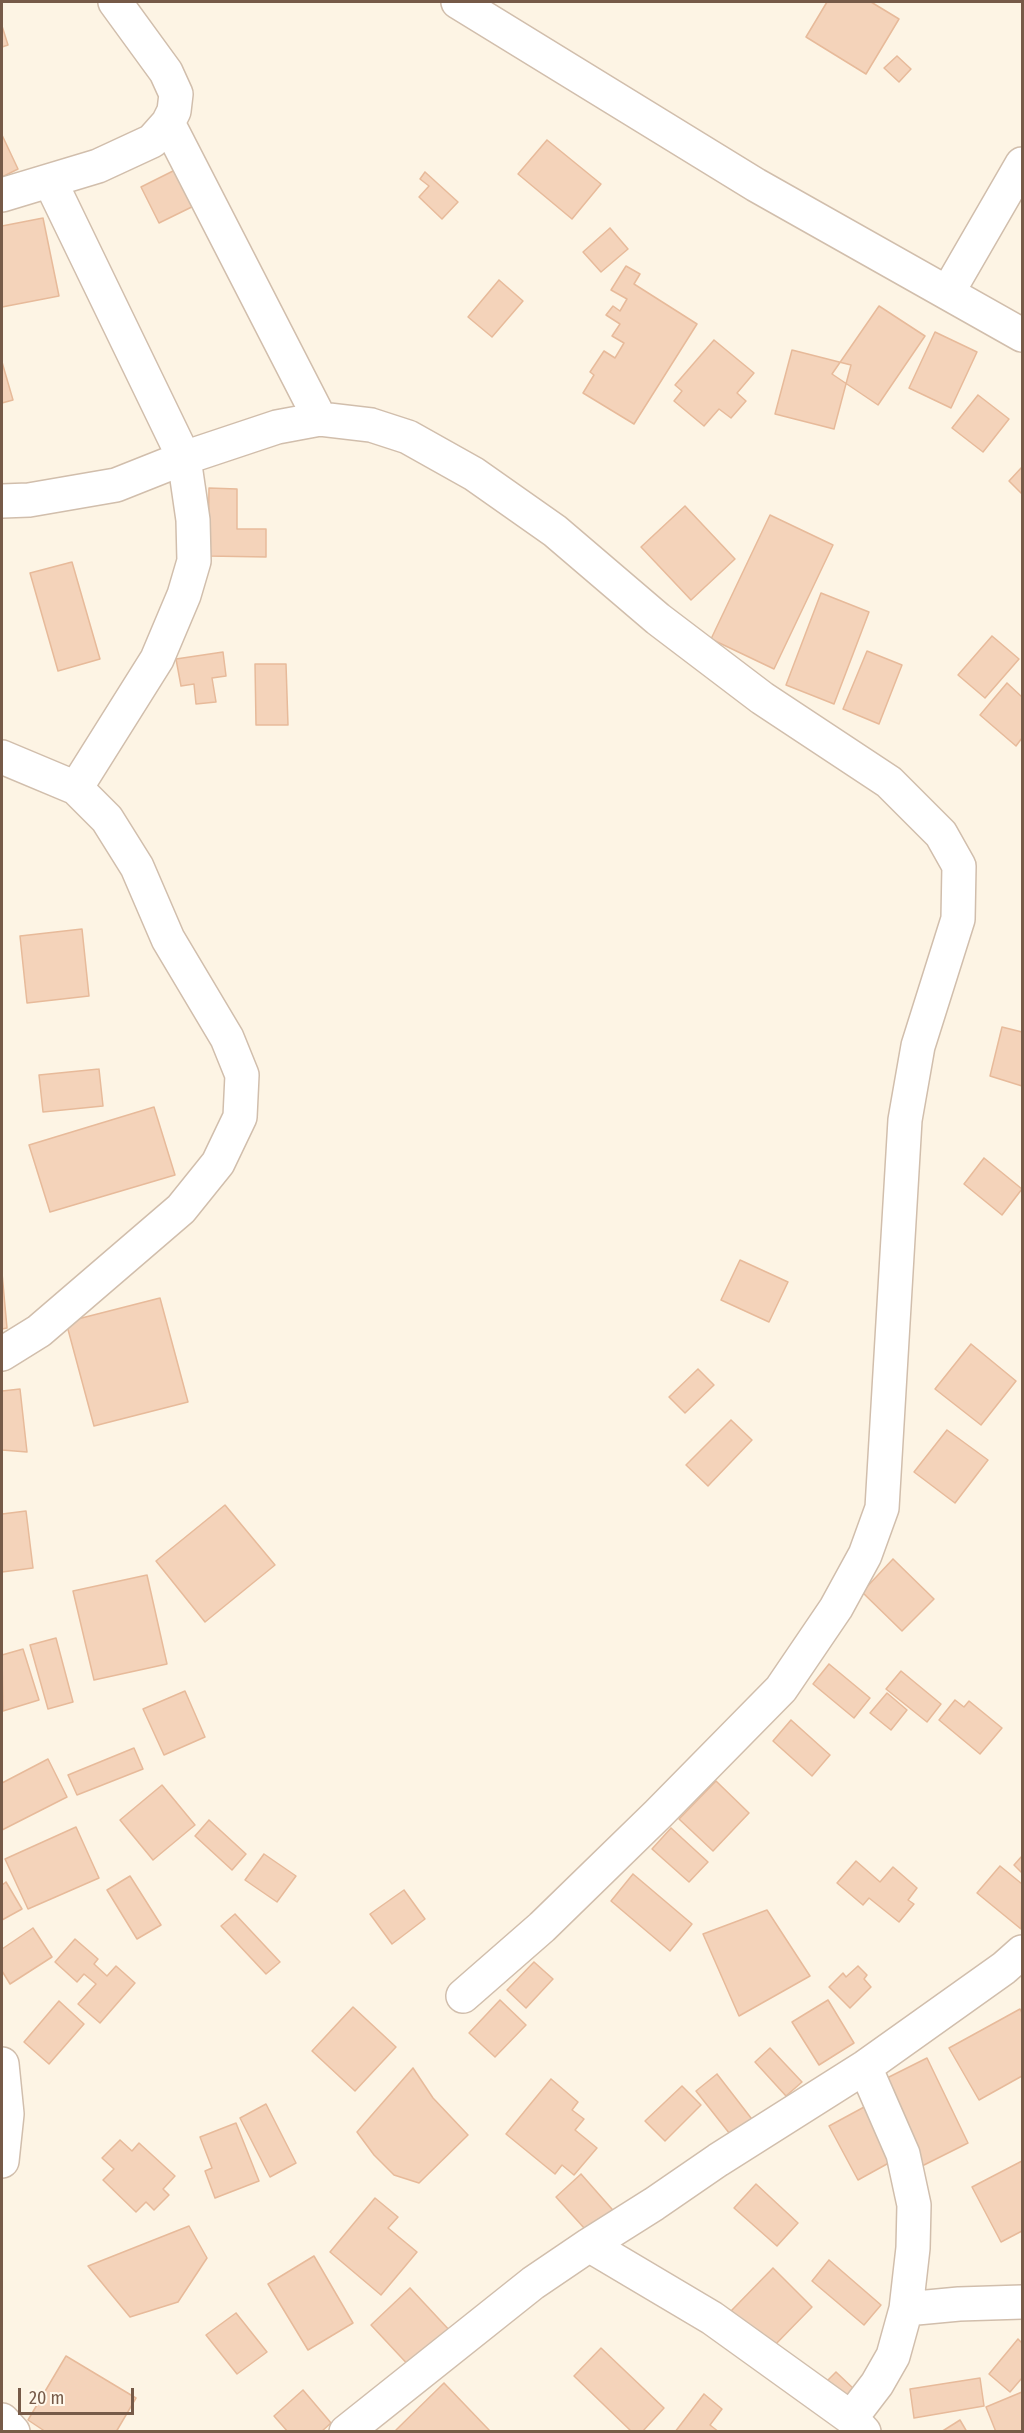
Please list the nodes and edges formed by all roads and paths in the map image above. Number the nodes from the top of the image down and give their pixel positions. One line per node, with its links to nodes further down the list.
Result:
1 (115, 2): 3 (street)
2 (458, 2): 7 (street)
3 (168, 123): 5 (street); 9 (street)
4 (1023, 164): 7 (street)
5 (50, 182): 6 (street); 10 (street)
6 (2, 195)
7 (948, 292): 8 (street)
8 (1023, 335)
9 (320, 419): 10 (street); 16 (street)
10 (184, 458): 11 (street); 13 (street)
11 (2, 501)
12 (2, 757): 13 (street)
13 (76, 788): 14 (street)
14 (2, 1354)
15 (1023, 1952): 18 (street)
16 (463, 1996)
17 (2, 2064): 19 (street)
18 (865, 2067): 20 (street); 22 (street)
19 (2, 2161)
20 (589, 2245): 24 (street); 26 (street)
21 (1023, 2302): 22 (street)
22 (906, 2309): 24 (street)
23 (2, 2420): 25 (street)
24 (857, 2425)
25 (13, 2432)
26 (346, 2432)

